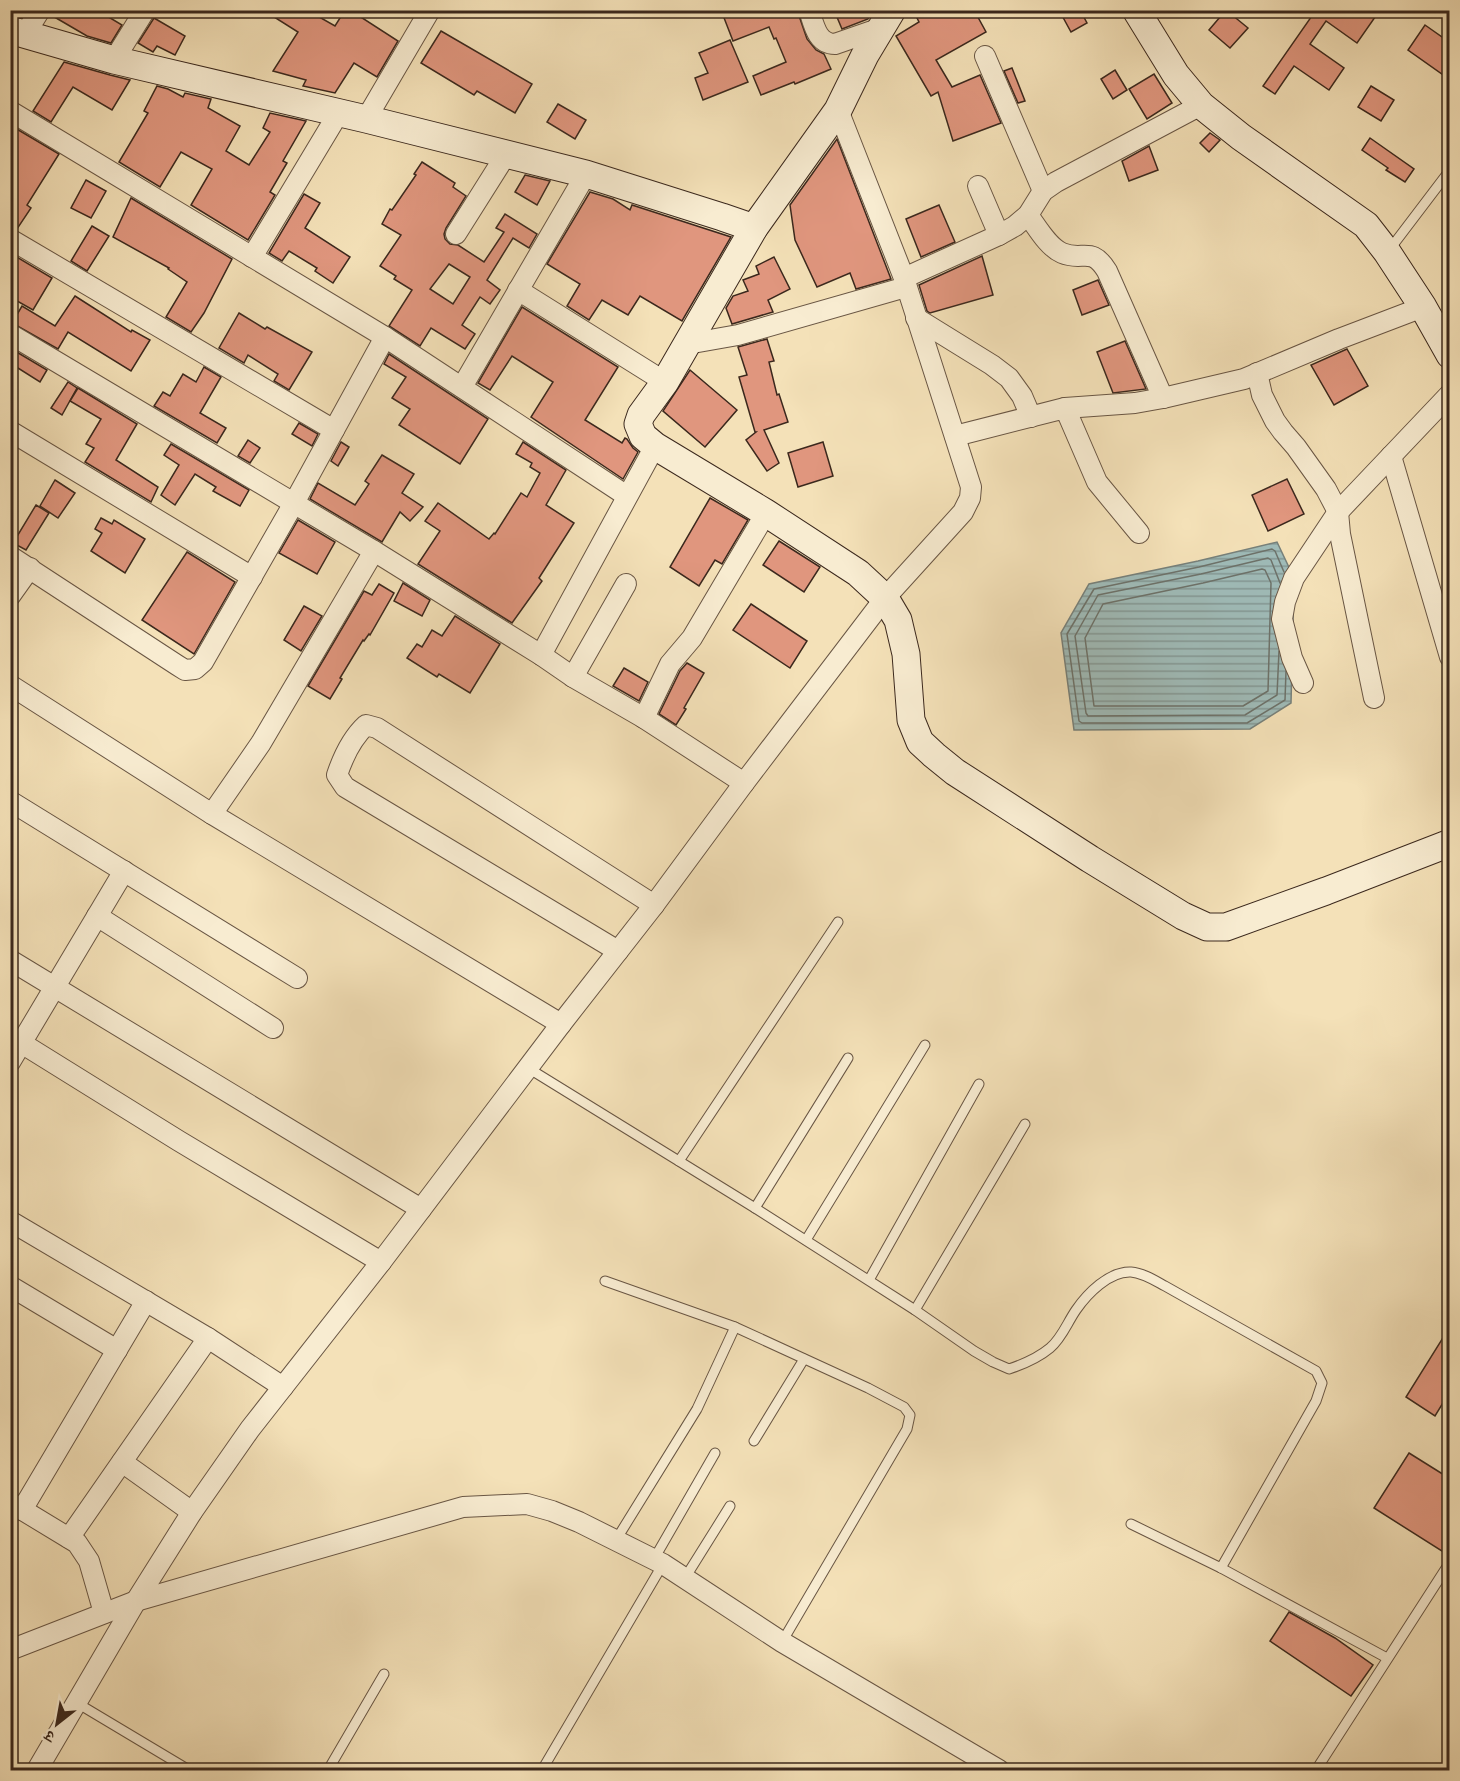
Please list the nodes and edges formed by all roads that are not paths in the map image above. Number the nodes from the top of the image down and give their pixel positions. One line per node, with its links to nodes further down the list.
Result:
1 (40, 10): 7 (street)
2 (145, 10): 9 (street)
3 (430, 10): 14 (street)
4 (809, 10): 6 (street)
5 (1136, 10): 10 (street)
6 (887, 19): 11 (street)
7 (18, 32): 9 (street)
8 (985, 56): 19 (street)
9 (114, 60): 13 (street)
10 (1201, 105): 19 (street); 25 (street)
11 (837, 110): 21 (street); 27 (street)
12 (10, 111): 26 (street)
13 (338, 114): 14 (street); 26 (street)
14 (366, 119): 15 (street)
15 (507, 153): 17 (street); 22 (street)
16 (1449, 170): 25 (lane)
17 (586, 174): 21 (street); 28 (street)
18 (978, 186): 23 (street)
19 (1043, 191): 20 (street)
20 (1028, 215): 23 (street); 39 (street)
21 (754, 228): 33 (street)
22 (456, 234)
23 (999, 235): 27 (street)
24 (10, 239): 42 (street)
25 (1388, 252): 29 (street)
26 (252, 257): 32 (street)
27 (905, 283): 30 (street); 33 (street)
28 (518, 290): 36 (street); 37 (street)
29 (1424, 307): 34 (street); 35 (street)
30 (916, 318): 41 (street); 44 (street)
31 (10, 334): 48 (street)
32 (384, 337): 37 (street); 42 (street)
33 (687, 344): 36 (street)
34 (1449, 355)
35 (1257, 374): 39 (street); 49 (street)
36 (665, 382): 45 (street)
37 (462, 387): 47 (street)
38 (1449, 394): 46 (street)
39 (1163, 399): 40 (street)
40 (1065, 408): 41 (street); 51 (street)
41 (1031, 417): 44 (street)
42 (334, 430): 48 (street)
43 (11, 433): 55 (street)
44 (955, 436): 58 (street)
45 (655, 446): 47 (street); 50 (street)
46 (1391, 456): 49 (street); 60 (street)
47 (627, 496): 59 (street)
48 (294, 504): 52 (street); 55 (street)
49 (1338, 512): 62 (street); 64 (street)
50 (766, 513): 58 (street); 65 (street)
51 (1139, 534)
52 (374, 551): 59 (street); 68 (street)
53 (10, 556): 54 (street)
54 (30, 568): 55 (street); 57 (street)
55 (252, 577)
56 (626, 584): 61 (street)
57 (10, 596)
58 (885, 598): 66 (street); 69 (street)
59 (541, 655): 61 (street)
60 (1449, 657)
61 (573, 677): 65 (street)
62 (1303, 683)
63 (10, 685): 68 (street)
64 (1374, 698)
65 (644, 718): 66 (street)
66 (744, 783): 71 (street)
67 (10, 801): 70 (street)
68 (212, 814): 78 (street)
69 (1449, 843)
70 (124, 871): 72 (street); 76 (street)
71 (654, 905): 74 (street); 74 (street)
72 (97, 916): 77 (street); 79 (street)
73 (838, 922): 87 (lane)
74 (618, 951): 78 (street)
75 (10, 960): 77 (street)
76 (297, 978)
77 (55, 987): 80 (street); 89 (street)
78 (561, 1024): 84 (street)
79 (273, 1028)
80 (16, 1039): 83 (street); 92 (street)
81 (925, 1045): 91 (lane)
82 (848, 1058): 88 (lane)
83 (10, 1062)
84 (528, 1068): 87 (lane); 89 (street)
85 (979, 1084): 93 (lane)
86 (1025, 1124): 97 (lane)
87 (679, 1161): 88 (lane)
88 (755, 1208): 91 (lane)
89 (421, 1209): 92 (street)
90 (10, 1221): 96 (street)
91 (806, 1240): 93 (lane)
92 (381, 1262): 102 (street)
93 (869, 1280): 97 (lane)
94 (605, 1281): 98 (lane)
95 (10, 1286): 100 (street)
96 (146, 1301): 99 (street); 100 (street)
97 (915, 1310): 114 (lane)
98 (735, 1328): 101 (lane); 111 (lane)
99 (208, 1338): 102 (street); 105 (street)
100 (117, 1350): 107 (street)
101 (804, 1359): 103 (lane); 118 (lane)
102 (283, 1387): 108 (street)
103 (753, 1441)
104 (715, 1453): 112 (lane)
105 (122, 1462): 108 (street); 110 (street)
106 (730, 1506): 115 (lane)
107 (16, 1507): 110 (street)
108 (192, 1512): 116 (street)
109 (1131, 1524): 114 (lane)
110 (69, 1538): 117 (street)
111 (616, 1540): 112 (street); 116 (street)
112 (658, 1561): 115 (street); 126 (lane)
113 (1449, 1562): 120 (lane)
114 (1221, 1568): 120 (lane)
115 (685, 1578): 118 (street)
116 (136, 1601): 117 (street); 122 (street)
117 (104, 1613): 119 (street)
118 (782, 1642): 127 (street)
119 (10, 1650)
120 (1387, 1658): 128 (lane)
121 (384, 1674): 125 (lane)
122 (77, 1703): 123 (street); 124 (lane)
123 (37, 1770)
124 (189, 1770)
125 (328, 1770)
126 (542, 1770)
127 (999, 1770)
128 (1316, 1770)

